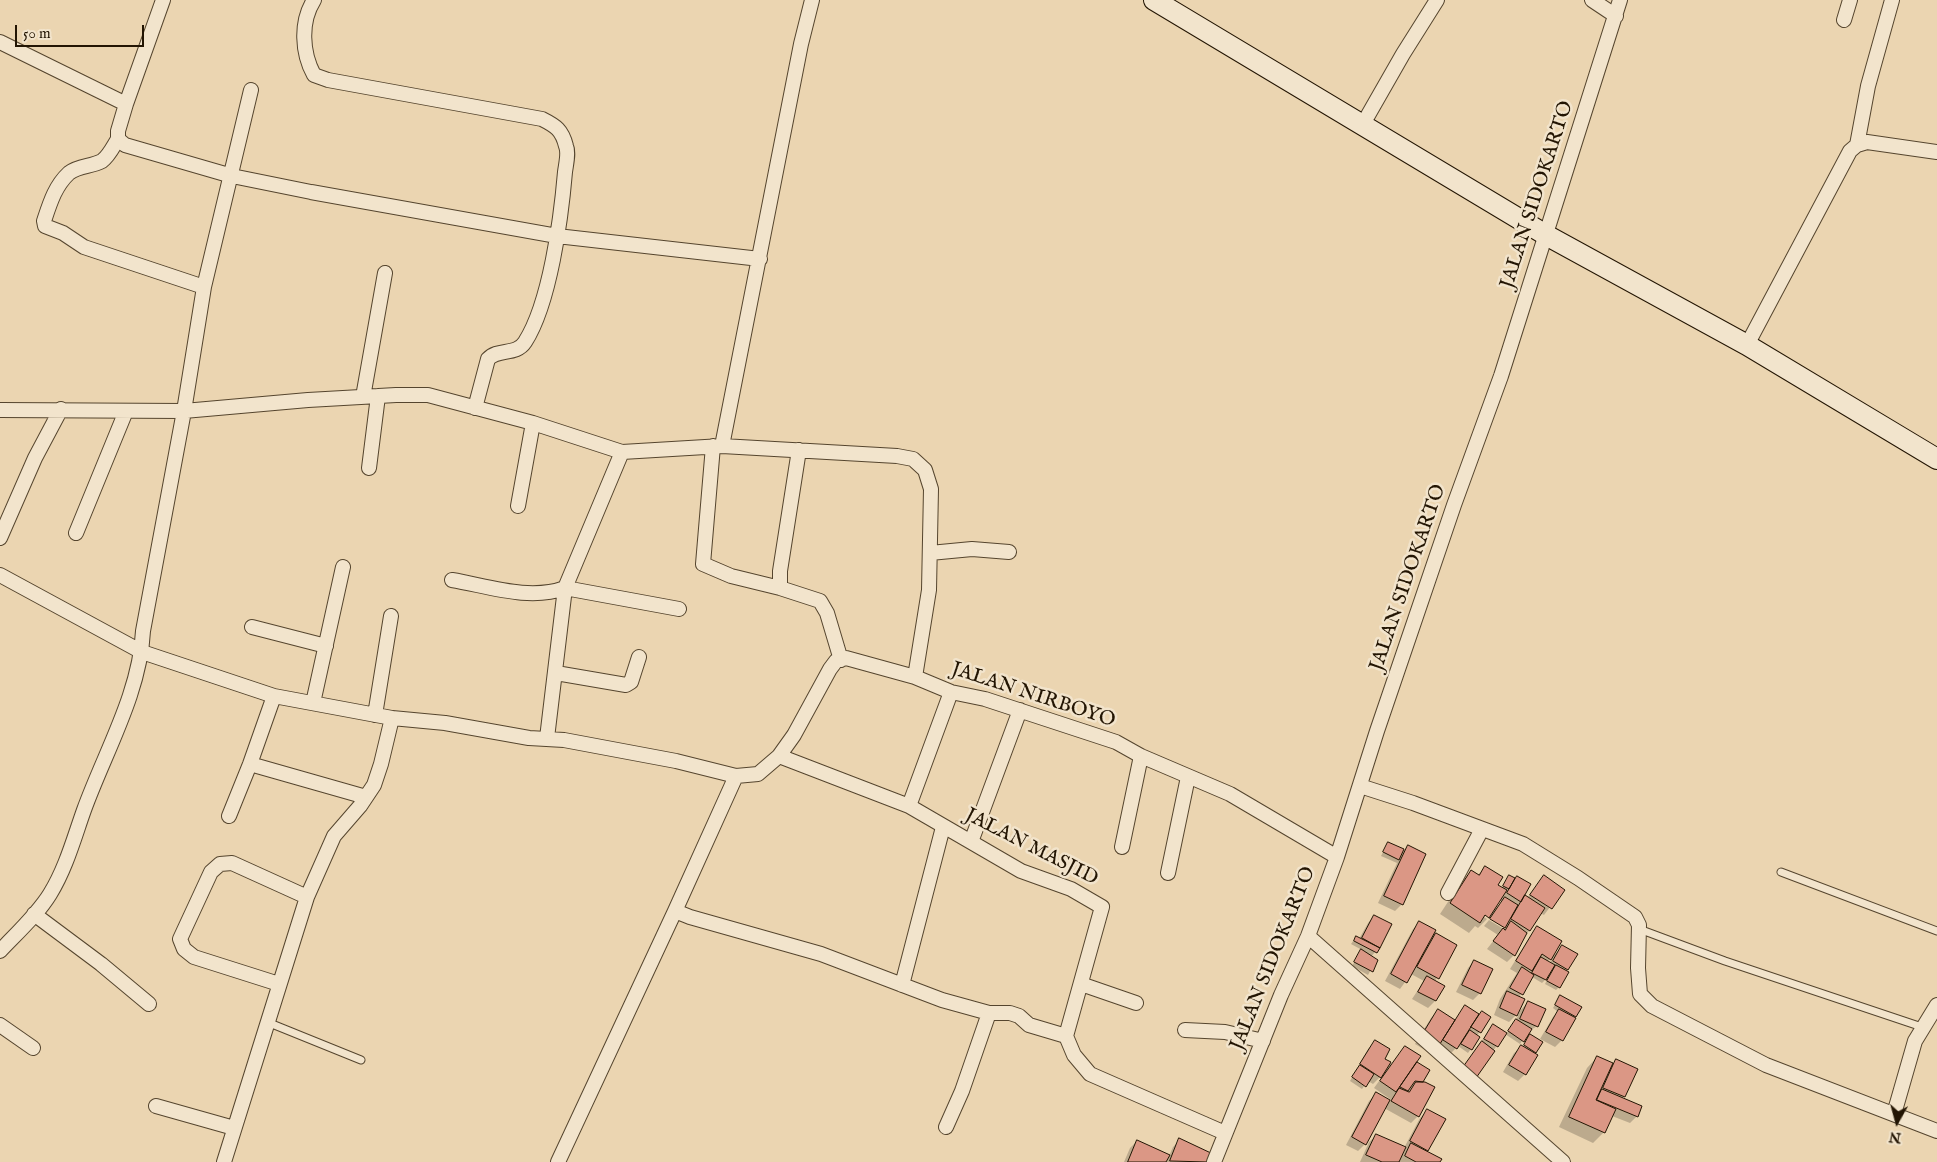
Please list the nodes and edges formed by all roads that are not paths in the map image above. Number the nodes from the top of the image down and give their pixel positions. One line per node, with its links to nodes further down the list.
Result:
1 (163, 0): 14 (street)
2 (314, 0): 21 (street)
3 (812, 0): 22 (street)
4 (1154, 0): 15 (main road)
5 (1437, 0): 15 (street)
6 (1592, 0): 10 (street)
7 (1620, 0): 10 (street, JALAN SIDOKARTO)
8 (1850, 0): 11 (street)
9 (1892, 0): 17 (street)
10 (1616, 16): 20 (street, JALAN SIDOKARTO)
11 (1844, 20)
12 (0, 42): 14 (street)
13 (251, 90): 19 (street)
14 (126, 104): 16 (street)
15 (1363, 124): 20 (main road)
16 (118, 139): 19 (street); 24 (street)
17 (1857, 145): 18 (street); 25 (street)
18 (1937, 152)
19 (232, 176): 21 (street); 24 (street)
20 (1546, 235): 25 (main road); 70 (street, JALAN SIDOKARTO)
21 (557, 236): 22 (street); 28 (street)
22 (760, 259): 34 (street)
23 (385, 273): 27 (street)
24 (204, 287): 32 (street)
25 (1747, 345): 37 (main road)
26 (378, 396): 27 (street); 28 (street); 38 (street)
27 (363, 397): 32 (street)
28 (475, 408): 33 (street)
29 (61, 409): 30 (street); 31 (street); 41 (street)
30 (0, 410)
31 (126, 411): 32 (street); 40 (street)
32 (184, 411): 53 (street)
33 (533, 423): 36 (street); 39 (street)
34 (717, 446): 35 (street); 36 (street); 48 (street)
35 (799, 450): 43 (street); 48 (street)
36 (622, 452): 47 (street)
37 (1937, 459)
38 (369, 468)
39 (518, 506)
40 (76, 533)
41 (0, 538)
42 (1010, 552): 43 (street)
43 (930, 553): 57 (street)
44 (343, 567): 52 (street)
45 (0, 575): 53 (street)
46 (452, 580): 47 (street)
47 (565, 588): 49 (street); 56 (street)
48 (780, 588): 55 (street)
49 (679, 609)
50 (391, 616): 62 (street)
51 (252, 627): 52 (street)
52 (326, 646): 60 (street)
53 (142, 652): 59 (street); 84 (street)
54 (639, 657): 56 (street)
55 (841, 660): 57 (street, JALAN NIRBOYO); 65 (street)
56 (556, 673): 64 (street)
57 (916, 676): 58 (street, JALAN NIRBOYO)
58 (951, 692): 61 (street, JALAN NIRBOYO); 72 (street)
59 (274, 696): 60 (street); 67 (street)
60 (313, 703): 62 (street)
61 (1020, 710): 66 (street, JALAN NIRBOYO); 76 (street)
62 (375, 715): 63 (street)
63 (392, 718): 64 (street); 71 (street)
64 (547, 738): 68 (street)
65 (779, 756): 68 (street); 72 (street, JALAN MASJID)
66 (1141, 756): 69 (street, JALAN NIRBOYO); 77 (street)
67 (250, 764): 71 (street); 73 (street)
68 (736, 776): 83 (street)
69 (1188, 778): 78 (street, JALAN NIRBOYO); 80 (street)
70 (1360, 786): 75 (street); 78 (street, JALAN SIDOKARTO)
71 (366, 797): 82 (street)
72 (909, 806): 74 (street, JALAN MASJID)
73 (229, 816)
74 (943, 826): 76 (street, JALAN MASJID); 91 (street)
75 (1482, 829): 81 (street); 85 (street)
76 (971, 842): 90 (street, JALAN MASJID)
77 (1122, 847)
78 (1337, 857): 87 (street, JALAN SIDOKARTO)
79 (1781, 872): 86 (lane)
80 (1168, 873)
81 (1448, 893)
82 (307, 897): 89 (street); 89 (street)
83 (675, 911): 91 (street); 112 (street)
84 (34, 914): 88 (street); 93 (street)
85 (1639, 929): 98 (lane); 105 (street)
86 (1937, 930)
87 (1308, 936): 101 (street, JALAN SIDOKARTO); 110 (street)
88 (0, 951)
89 (279, 984): 96 (street)
90 (1081, 984): 92 (street); 100 (street, JALAN MASJID)
91 (902, 985): 95 (street)
92 (1136, 1003)
93 (149, 1004)
94 (1937, 1005): 98 (street)
95 (989, 1013): 100 (street); 107 (street)
96 (267, 1022): 103 (lane); 106 (street)
97 (0, 1025): 102 (street)
98 (1922, 1027): 105 (street)
99 (1185, 1030): 101 (street)
100 (1066, 1036): 109 (street)
101 (1263, 1041): 109 (street, JALAN SIDOKARTO)
102 (33, 1048)
103 (361, 1060)
104 (156, 1106): 106 (street)
105 (1894, 1114): 108 (street)
106 (234, 1128): 111 (street)
107 (946, 1128)
108 (1937, 1131)
109 (1226, 1133): 113 (street, JALAN SIDOKARTO)
110 (1558, 1160)
111 (224, 1162)
112 (558, 1162)
113 (1214, 1162)

